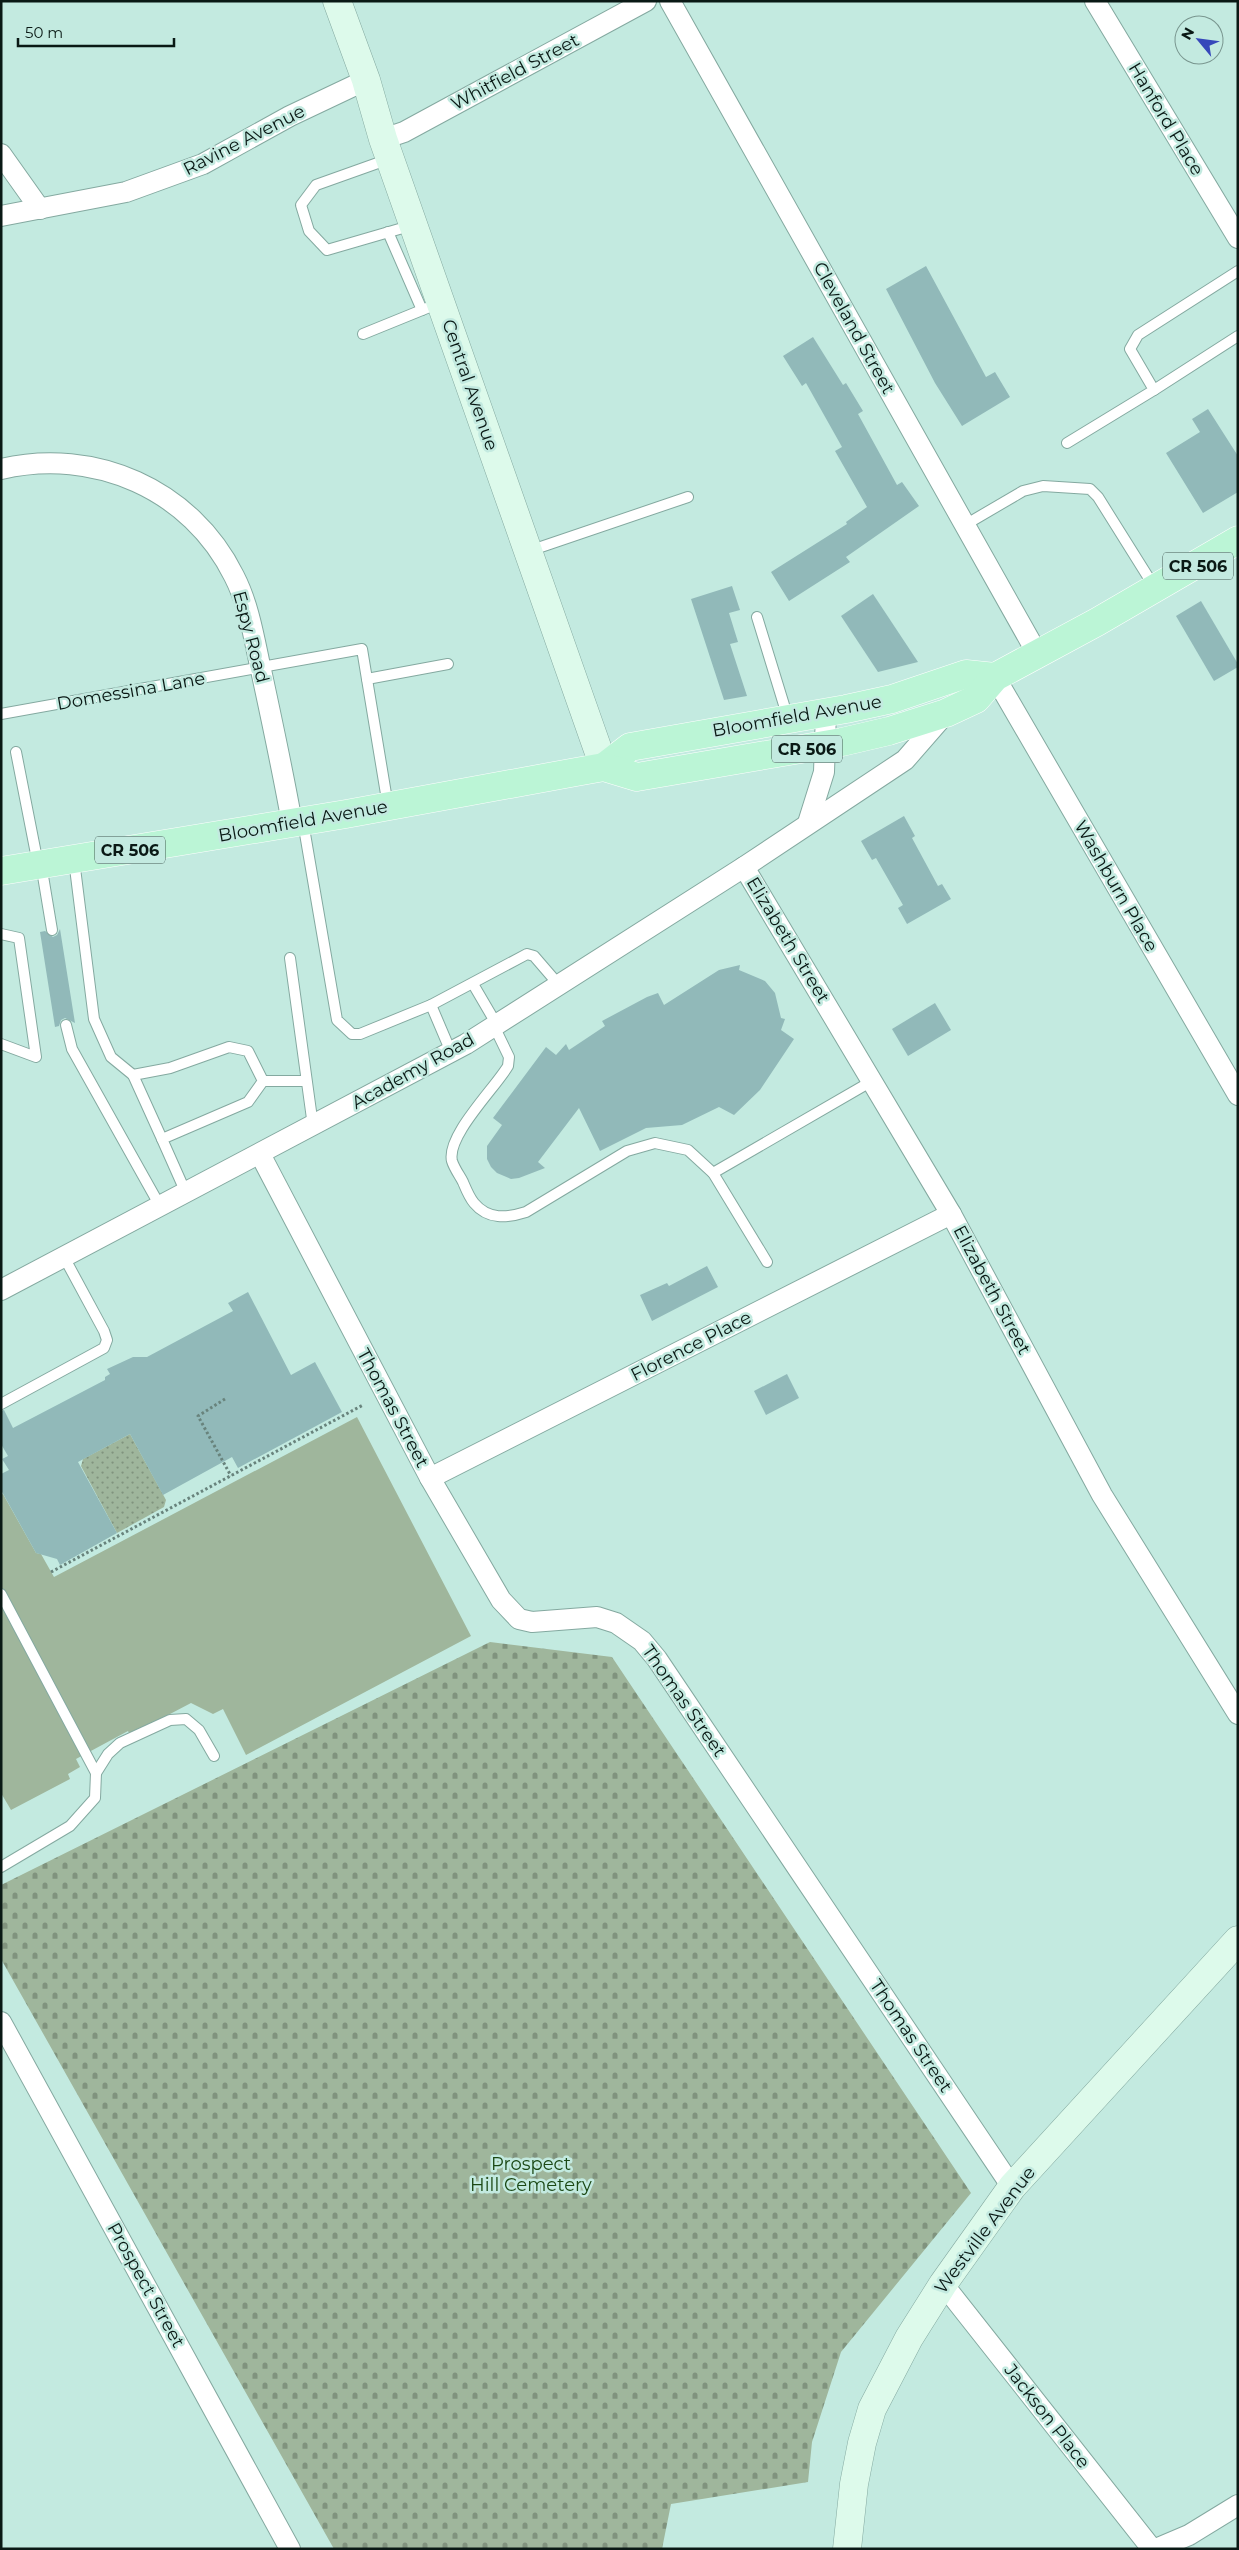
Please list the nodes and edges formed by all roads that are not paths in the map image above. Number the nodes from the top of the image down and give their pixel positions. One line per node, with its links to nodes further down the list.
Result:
1 (337, 1): 5 (main road, Central Avenue)
2 (646, 1): 6 (street, Whitfield Street)
3 (670, 1): 21 (street, Cleveland Street)
4 (1095, 1): 12 (street, Hanford Place)
5 (366, 80): 6 (main road, Central Avenue); 8 (street, Ravine Avenue)
6 (387, 149): 10 (main road, Central Avenue); 11 (lane)
7 (1, 154): 8 (street)
8 (40, 209): 9 (street, Ravine Avenue)
9 (1, 216)
10 (414, 224): 11 (lane); 14 (main road, Central Avenue)
11 (388, 232): 14 (lane)
12 (1238, 238)
13 (1238, 271): 17 (lane)
14 (432, 307): 15 (lane); 23 (main road, Central Avenue)
15 (363, 334)
16 (1238, 336): 17 (lane)
17 (1154, 390): 18 (lane)
18 (1067, 443)
19 (1, 469): 28 (street, Espy Road)
20 (688, 497): 23 (lane)
21 (965, 525): 24 (lane); 26 (street, Cleveland Street)
22 (1238, 540): 24 (main road, Bloomfield Avenue / CR 506)
23 (528, 552): 37 (main road, Central Avenue)
24 (1156, 589): 26 (main road, Bloomfield Avenue / CR 506)
25 (757, 617): 34 (lane)
26 (1038, 655): 29 (main road, Bloomfield Avenue / CR 506)
27 (448, 664): 30 (lane)
28 (260, 668): 30 (lane, Domessina Lane); 33 (lane, Domessina Lane); 39 (street, Espy Road)
29 (995, 677): 31 (main road, Bloomfield Avenue / CR 506); 32 (main road, Bloomfield Avenue / CR 506); 59 (street, Washburn Place)
30 (367, 679): 38 (lane)
31 (826, 712): 34 (main road, Bloomfield Avenue / CR 506); 35 (street)
32 (946, 713): 35 (main road, Bloomfield Avenue / CR 506); 40 (street, Academy Road)
33 (1, 714)
34 (789, 719): 37 (main road, Bloomfield Avenue / CR 506)
35 (825, 746): 37 (main road, Bloomfield Avenue / CR 506); 40 (street)
36 (16, 752): 42 (lane)
37 (604, 768): 38 (main road, Bloomfield Avenue / CR 506)
38 (388, 806): 39 (main road, Bloomfield Avenue / CR 506)
39 (297, 822): 41 (main road, Bloomfield Avenue / CR 506); 50 (lane)
40 (808, 823): 43 (street, Academy Road)
41 (74, 859): 42 (main road, Bloomfield Avenue / CR 506); 55 (lane)
42 (39, 865): 44 (main road, Bloomfield Avenue / CR 506); 45 (lane)
43 (744, 867): 49 (street, Academy Road); 58 (street, Elizabeth Street)
44 (1, 871)
45 (52, 930)
46 (1, 934): 53 (lane)
47 (290, 958): 57 (lane)
48 (473, 984): 49 (lane); 50 (lane); 52 (lane)
49 (559, 985): 52 (street, Academy Road)
50 (431, 1005): 54 (lane)
51 (66, 1025): 65 (lane)
52 (495, 1025): 54 (street, Academy Road); 63 (lane)
53 (1, 1044)
54 (451, 1052): 60 (street, Academy Road)
55 (133, 1075): 56 (lane); 61 (lane)
56 (263, 1081): 57 (lane); 61 (lane)
57 (306, 1081): 60 (lane)
58 (872, 1081): 63 (lane); 66 (street, Elizabeth Street)
59 (1238, 1095)
60 (313, 1126): 62 (street, Academy Road)
61 (162, 1139): 64 (lane)
62 (260, 1154): 64 (street, Academy Road); 71 (street, Thomas Street)
63 (714, 1173): 68 (lane)
64 (186, 1192): 65 (street, Academy Road)
65 (160, 1206): 67 (street, Academy Road)
66 (951, 1214): 71 (street, Florence Place); 73 (street, Elizabeth Street)
67 (64, 1257): 69 (street, Academy Road); 70 (lane)
68 (766, 1262)
69 (1, 1290)
70 (1, 1404)
71 (430, 1478): 79 (street, Thomas Street)
72 (1, 1594): 75 (lane)
73 (1238, 1714)
74 (214, 1756): 75 (lane)
75 (96, 1773): 76 (lane)
76 (1, 1868)
77 (1238, 1940): 79 (main road, Westville Avenue)
78 (1, 2022): 82 (street, Prospect Street)
79 (1012, 2187): 80 (main road, Westville Avenue)
80 (942, 2284): 83 (main road, Westville Avenue); 84 (street, Jackson Place)
81 (1238, 2505): 85 (street)
82 (284, 2547)
83 (847, 2549)
84 (1152, 2549)
85 (1156, 2549)

